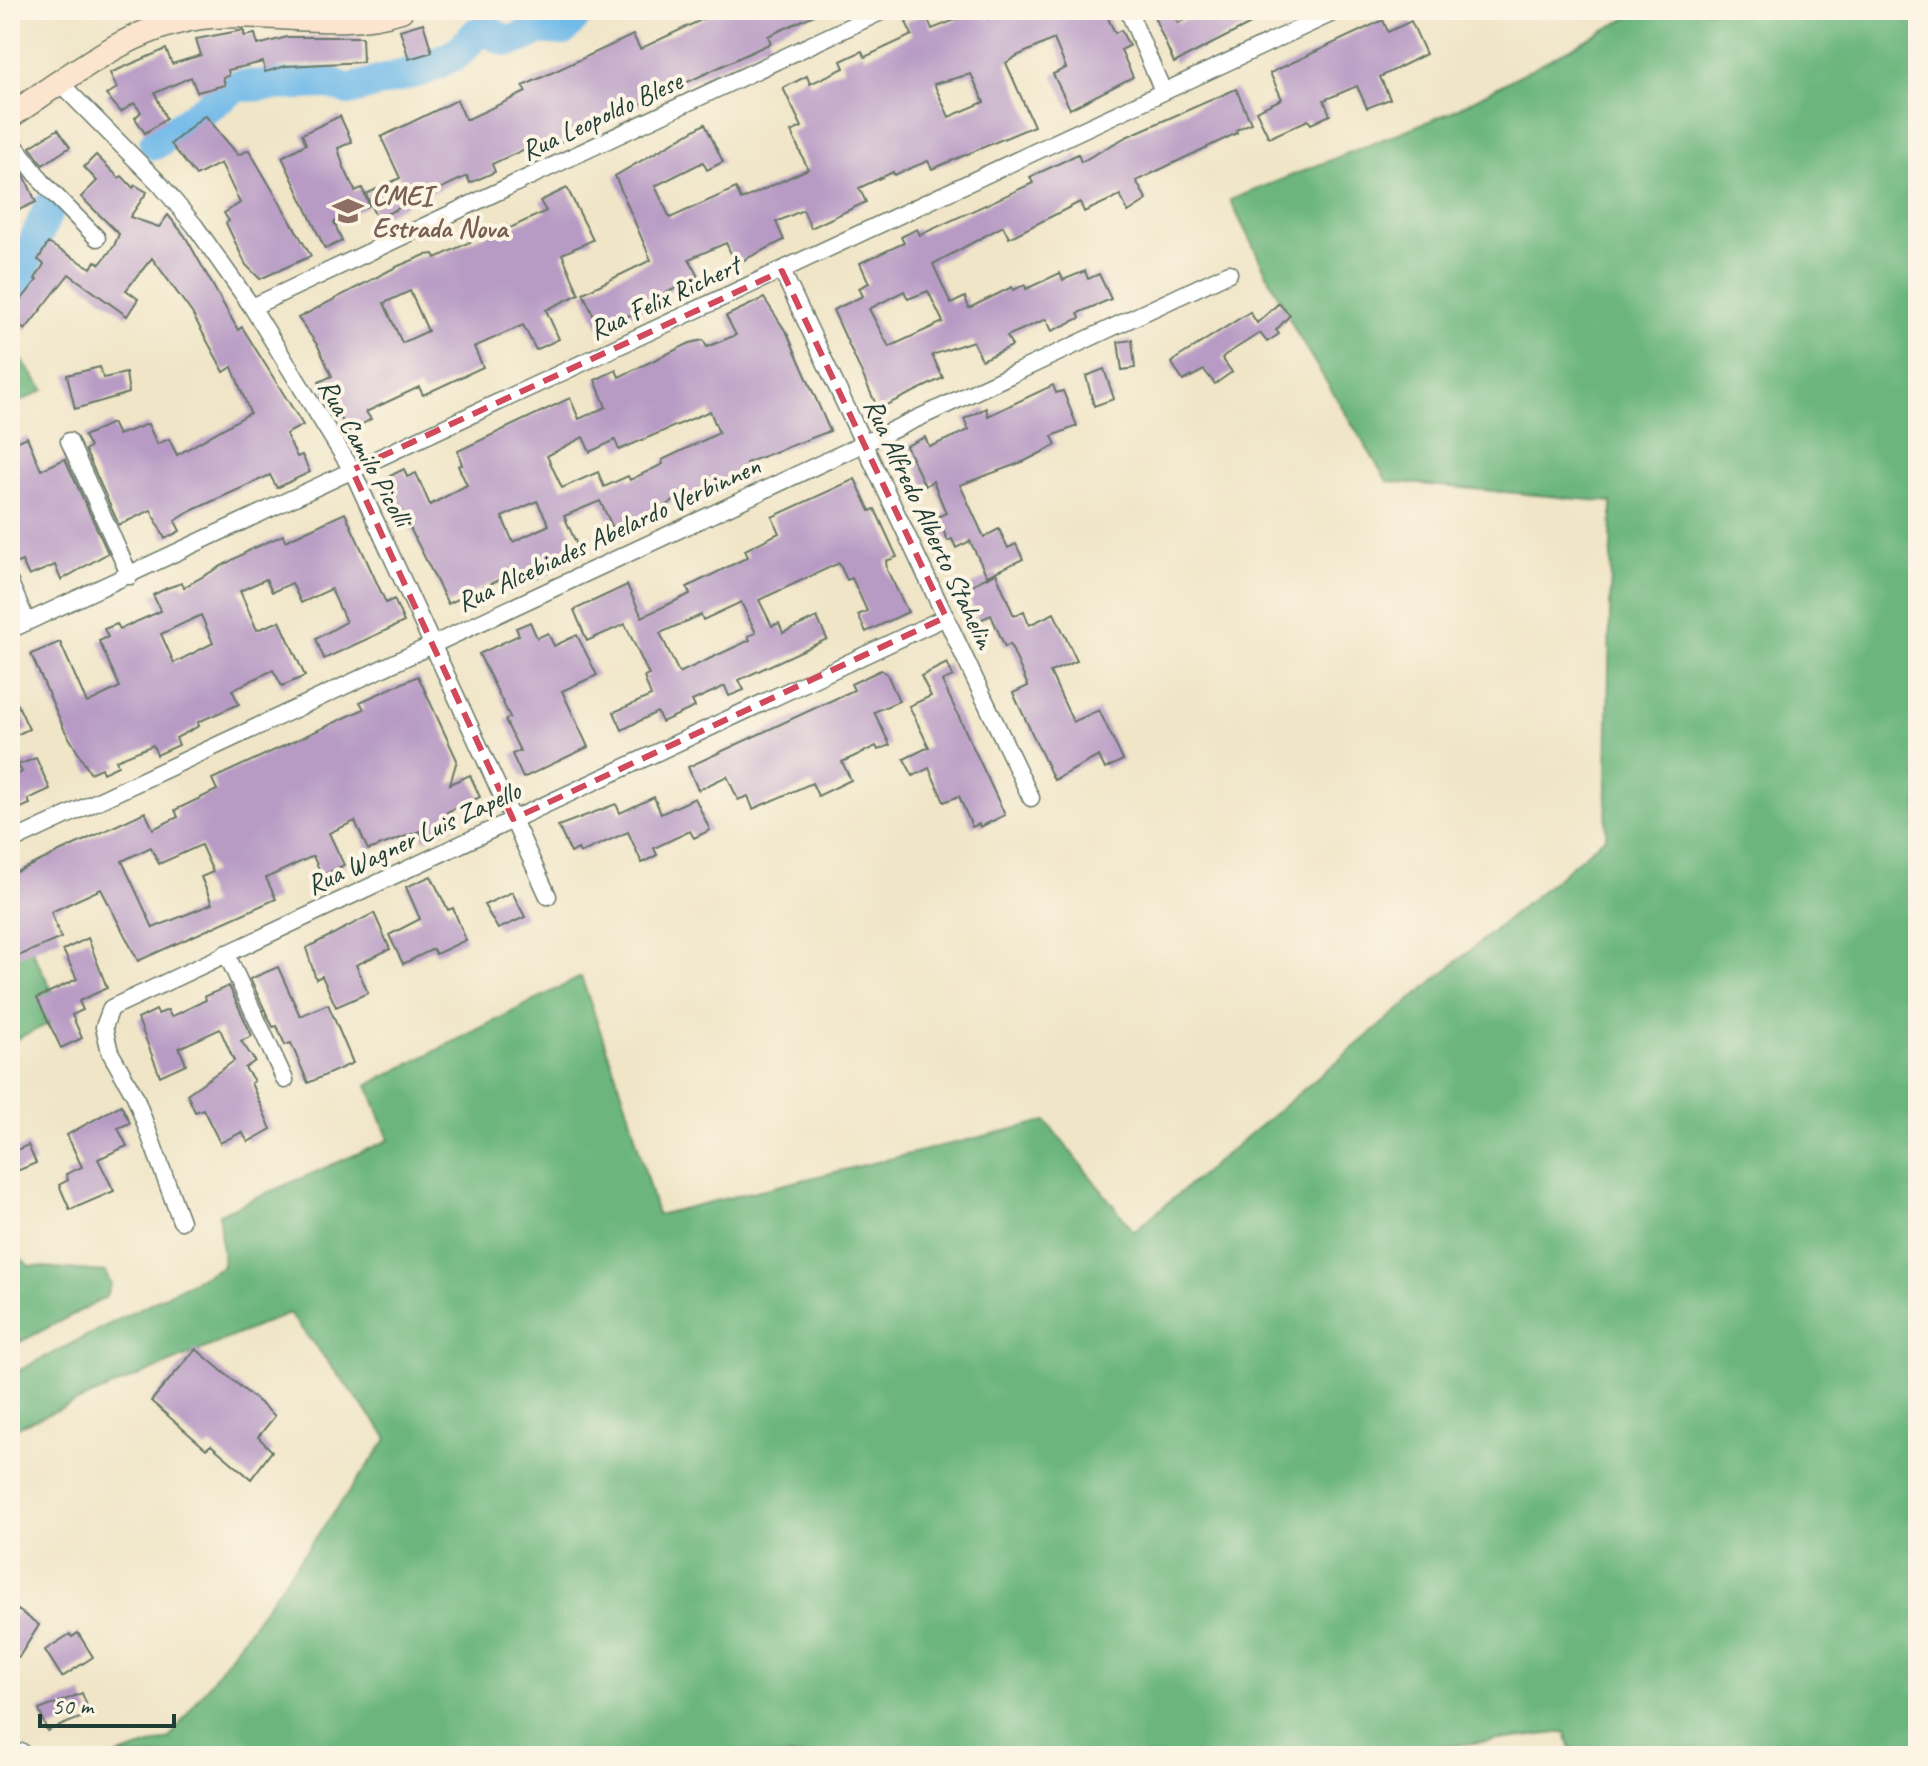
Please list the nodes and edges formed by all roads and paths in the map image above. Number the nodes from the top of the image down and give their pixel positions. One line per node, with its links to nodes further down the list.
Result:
1 (401, 10): 5 (street)
2 (885, 10): 13 (street, Rua Leopoldo Blese)
3 (1128, 10): 7 (street)
4 (1339, 10): 7 (street, Rua Felix Richert)
5 (371, 13): 6 (street)
6 (60, 83): 8 (street); 13 (street, Rua Camilo Picolli)
7 (1163, 91): 11 (street, Rua Felix Richert)
8 (10, 116)
9 (10, 139): 10 (street)
10 (97, 238)
11 (782, 271): 15 (street, Rua Alfredo Alberto Stahelin); 16 (street, Rua Felix Richert)
12 (1229, 273): 15 (street, Rua Alcebiades Abelardo Verbinnen)
13 (252, 307): 16 (street, Rua Camilo Picolli)
14 (69, 441): 17 (street)
15 (863, 442): 19 (street, Rua Alfredo Alberto Stahelin); 21 (street, Rua Alcebiades Abelardo Verbinnen)
16 (352, 470): 17 (street, Rua Felix Richert); 21 (street, Rua Camilo Picolli)
17 (130, 576): 20 (street, Rua Felix Richert)
18 (10, 583): 20 (street)
19 (946, 617): 22 (street, Rua Alfredo Alberto Stahelin); 23 (street, Rua Wagner Luis Zapello)
20 (16, 623)
21 (434, 642): 23 (street, Rua Camilo Picolli); 24 (street, Rua Alcebiades Abelardo Verbinnen)
22 (1031, 798)
23 (513, 819): 25 (street, Rua Camilo Picolli); 26 (street, Rua Wagner Luis Zapello)
24 (10, 842)
25 (548, 896)
26 (226, 953): 27 (street); 28 (street, Rua Wagner Luis Zapello)
27 (285, 1080)
28 (181, 1221)
29 (23, 1748): 30 (lane)
30 (14, 1756)

